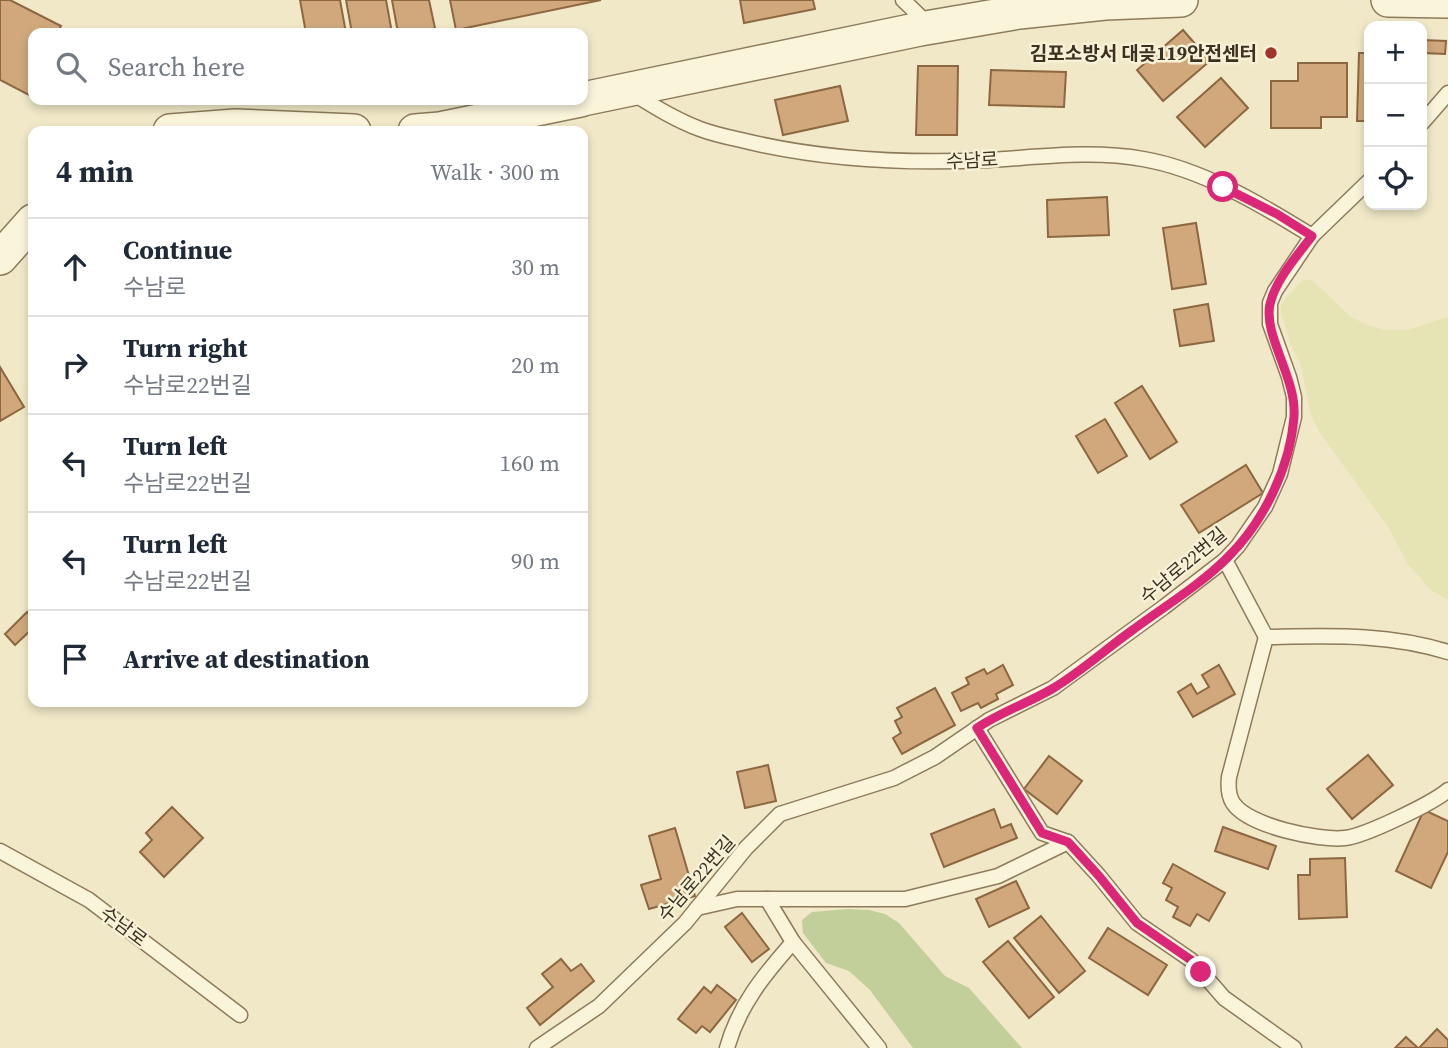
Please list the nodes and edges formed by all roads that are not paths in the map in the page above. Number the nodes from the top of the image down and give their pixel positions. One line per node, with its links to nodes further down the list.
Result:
1 (903, 0): 5 (lane)
2 (1181, 0): 5 (street)
3 (1388, 0): 4 (street)
4 (1448, 1)
5 (931, 27): 6 (street)
6 (627, 90): 8 (street); 14 (lane, 수남로)
7 (1448, 93): 10 (lane)
8 (588, 98)
9 (553, 105): 11 (street)
10 (1427, 117)
11 (454, 126)
12 (1364, 186): 14 (lane, 수남로22번길)
13 (28, 227): 15 (street)
14 (1312, 236): 16 (lane, 수남로22번길)
15 (0, 258)
16 (1225, 560): 17 (lane); 19 (lane, 수남로22번길)
17 (1266, 637): 18 (lane); 20 (lane)
18 (1448, 652)
19 (977, 728): 21 (lane); 24 (lane, 수남로22번길)
20 (1448, 790)
21 (1068, 842): 23 (lane); 30 (lane)
22 (0, 851): 26 (lane, 수남로)
23 (767, 899): 24 (lane); 25 (lane)
24 (697, 908): 27 (lane, 수남로22번길)
25 (793, 942): 28 (lane); 29 (lane)
26 (240, 1015)
27 (537, 1048)
28 (727, 1048)
29 (879, 1048)
30 (1294, 1048)

